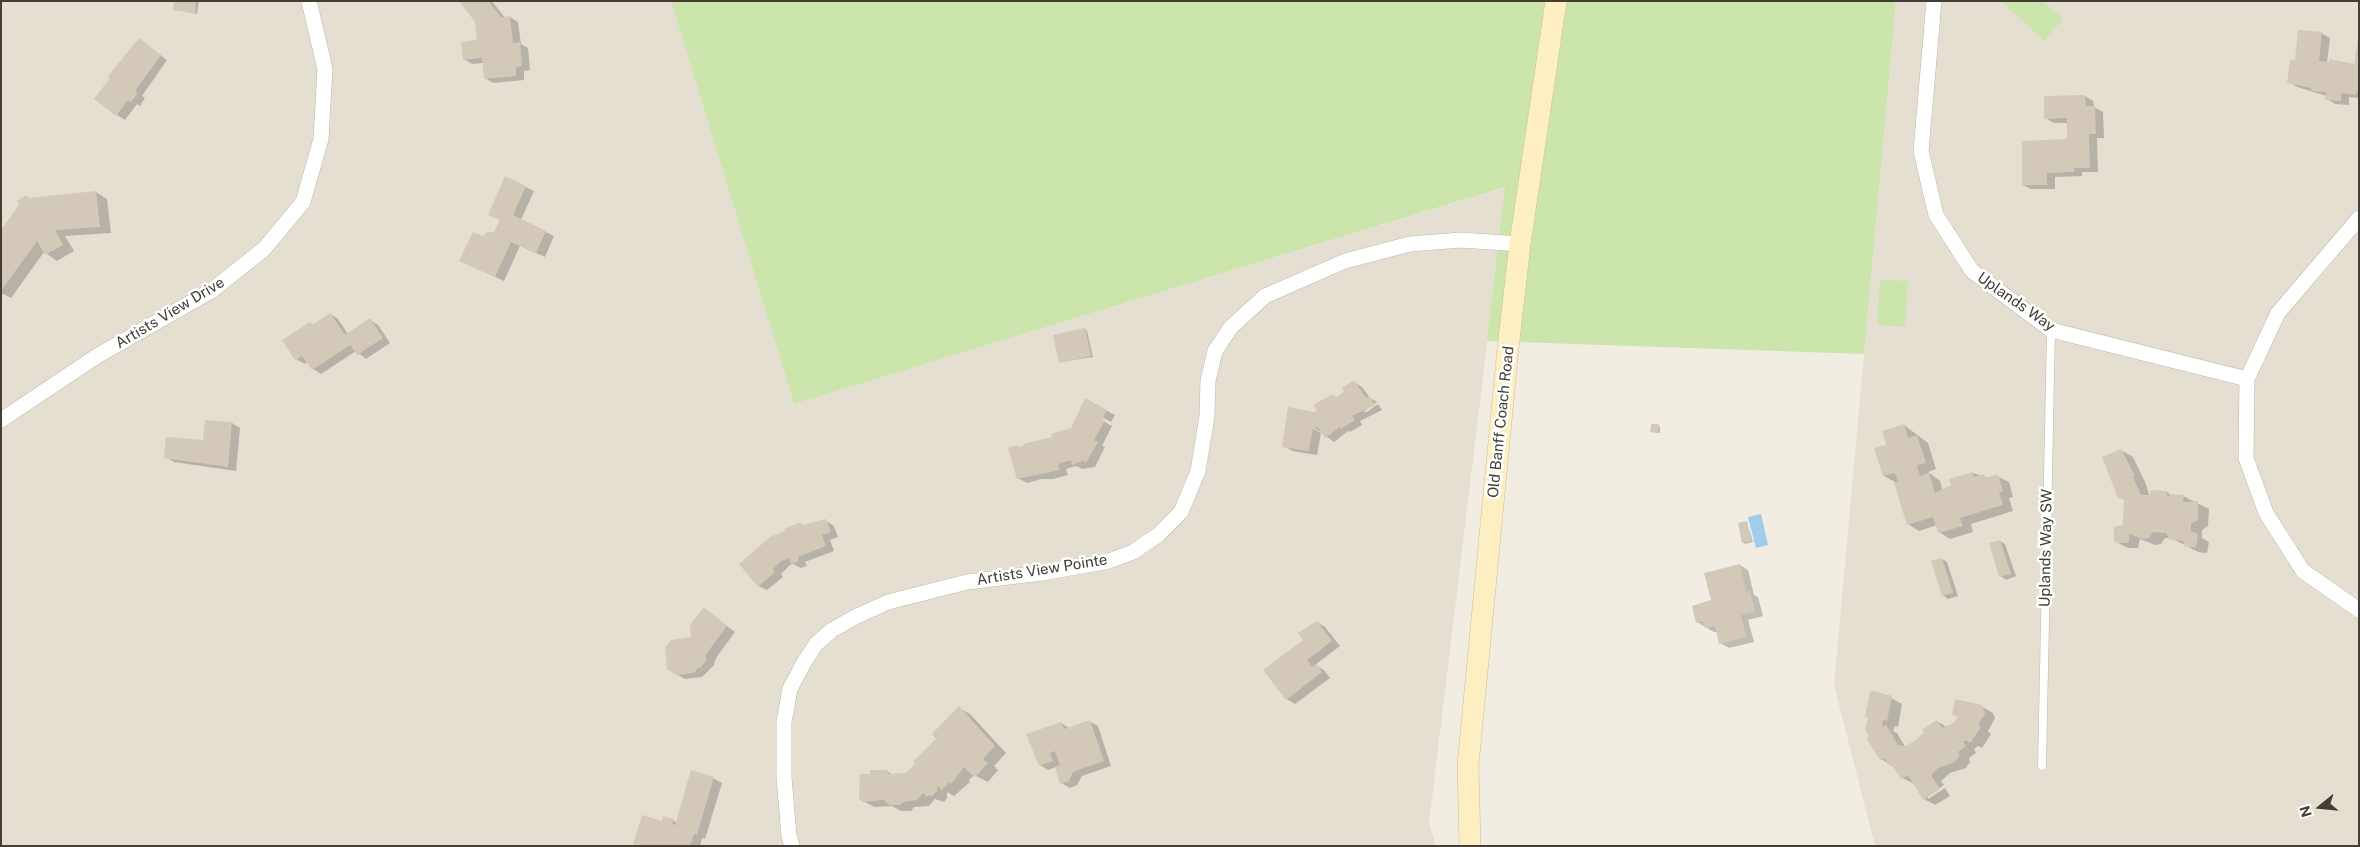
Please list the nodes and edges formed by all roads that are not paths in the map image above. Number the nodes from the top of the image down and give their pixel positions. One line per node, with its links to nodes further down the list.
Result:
1 (309, 1): 8 (street, Artists View Drive)
2 (1556, 1): 5 (main road, Old Banff Coach Road)
3 (1934, 1): 6 (street, Uplands Way)
4 (2359, 218): 7 (street)
5 (1520, 244): 11 (street, Artists View Pointe); 12 (main road, Old Banff Coach Road)
6 (2051, 330): 7 (street, Uplands Way); 10 (lane, Uplands Way SW)
7 (2247, 379): 9 (street)
8 (1, 420)
9 (2359, 610)
10 (2042, 766)
11 (792, 846)
12 (1470, 846)

